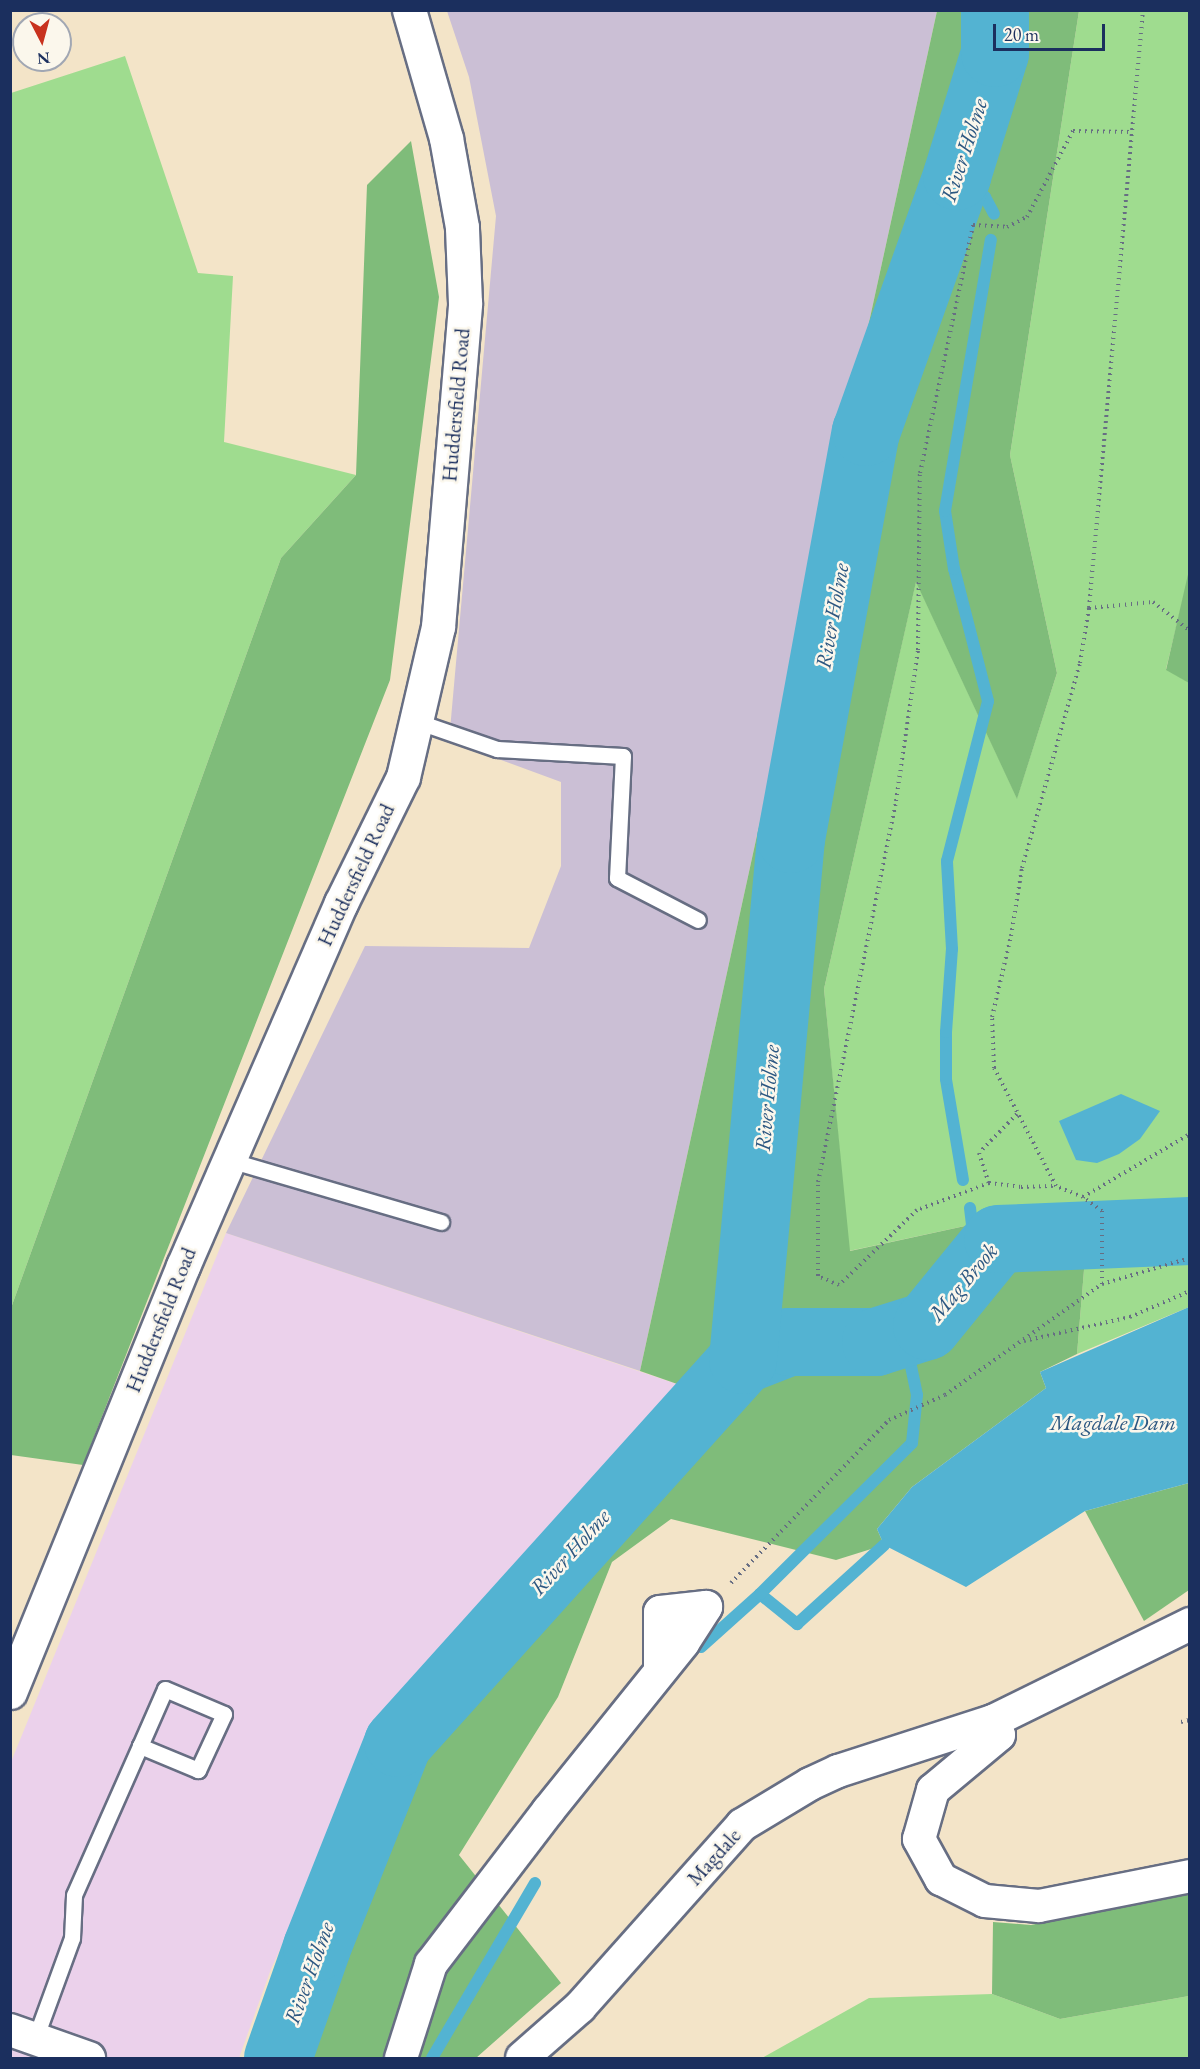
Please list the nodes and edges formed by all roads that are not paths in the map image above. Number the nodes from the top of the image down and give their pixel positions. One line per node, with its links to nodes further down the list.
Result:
1 (409, 10): 2 (main road, Huddersfield Road)
2 (416, 721): 3 (lane); 4 (main road, Huddersfield Road)
3 (698, 920)
4 (229, 1160): 5 (lane); 8 (main road, Huddersfield Road)
5 (441, 1222)
6 (706, 1607): 14 (street)
7 (1190, 1624): 9 (street, Magdale)
8 (10, 1692)
9 (993, 1721): 11 (street); 15 (street, Magdale)
10 (140, 1746): 10 (lane); 12 (lane)
11 (1190, 1876)
12 (17, 2034): 13 (street)
13 (89, 2058)
14 (401, 2058)
15 (522, 2058)

